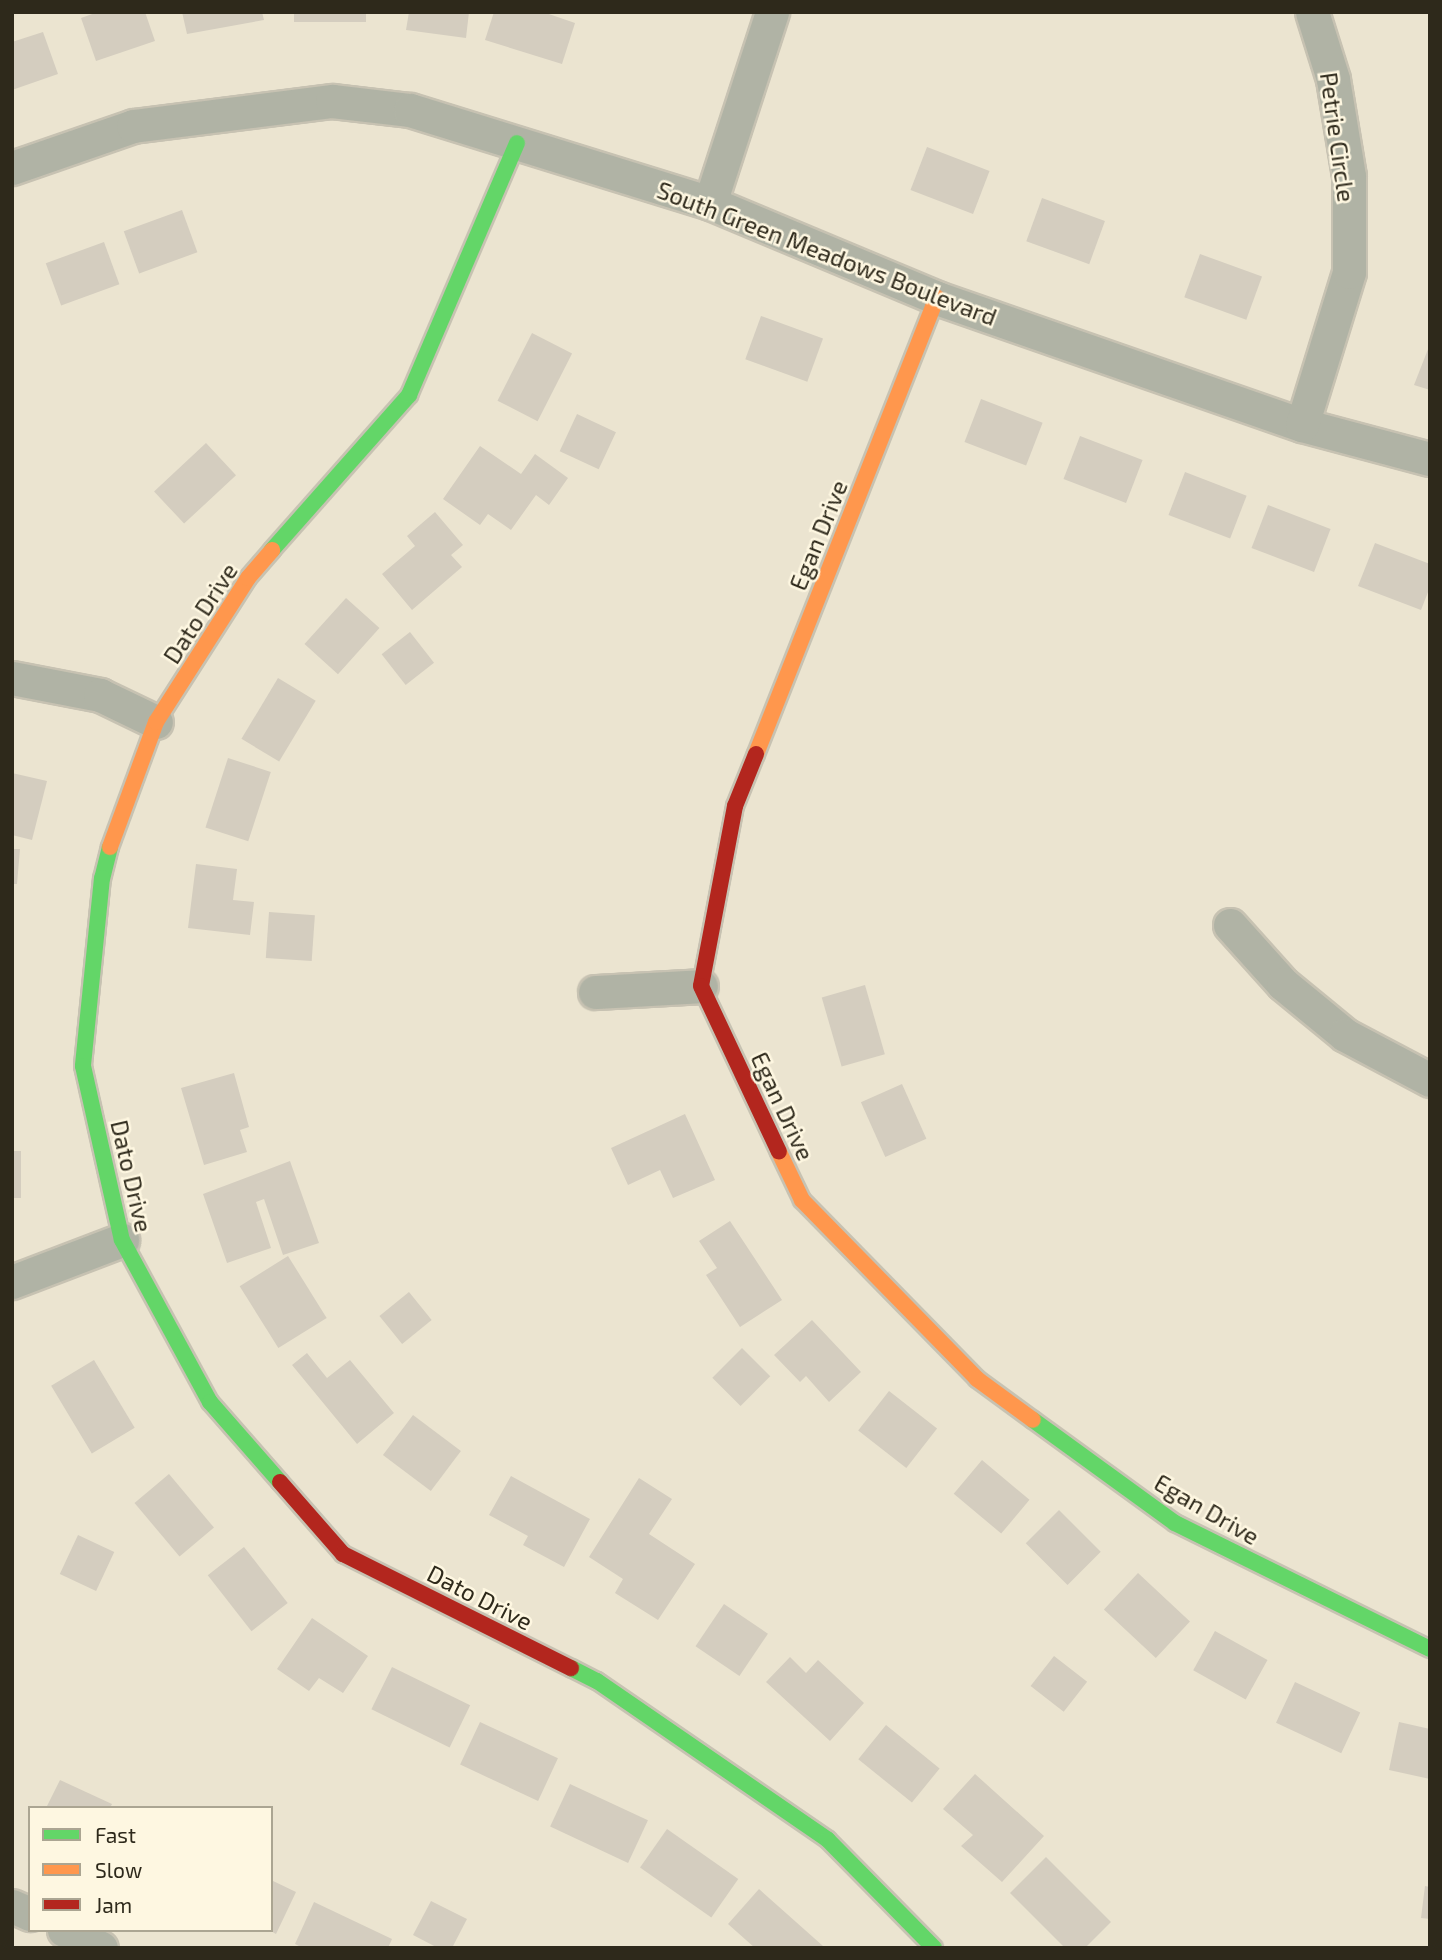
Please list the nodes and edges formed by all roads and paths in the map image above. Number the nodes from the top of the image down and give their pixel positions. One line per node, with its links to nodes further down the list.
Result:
1 (772, 12): 5 (street)
2 (1312, 12): 7 (street, Petrie Circle)
3 (517, 143): 4 (street, South Green Meadows Boulevard); 5 (street, South Green Meadows Boulevard); 10 (street, Dato Drive)
4 (12, 168)
5 (710, 203): 6 (street, South Green Meadows Boulevard)
6 (937, 298): 7 (street, South Green Meadows Boulevard); 12 (street, Egan Drive)
7 (1302, 425): 8 (street, South Green Meadows Boulevard)
8 (1430, 459)
9 (12, 678): 10 (street)
10 (156, 722): 15 (street, Dato Drive)
11 (1230, 925): 14 (street)
12 (701, 986): 13 (street); 17 (street, Egan Drive)
13 (595, 992)
14 (1430, 1080)
15 (122, 1240): 16 (street); 22 (street, Dato Drive)
16 (12, 1282)
17 (1430, 1649)
18 (12, 1906): 19 (street)
19 (28, 1913)
20 (68, 1932): 21 (street)
21 (101, 1948)
22 (934, 1948)

